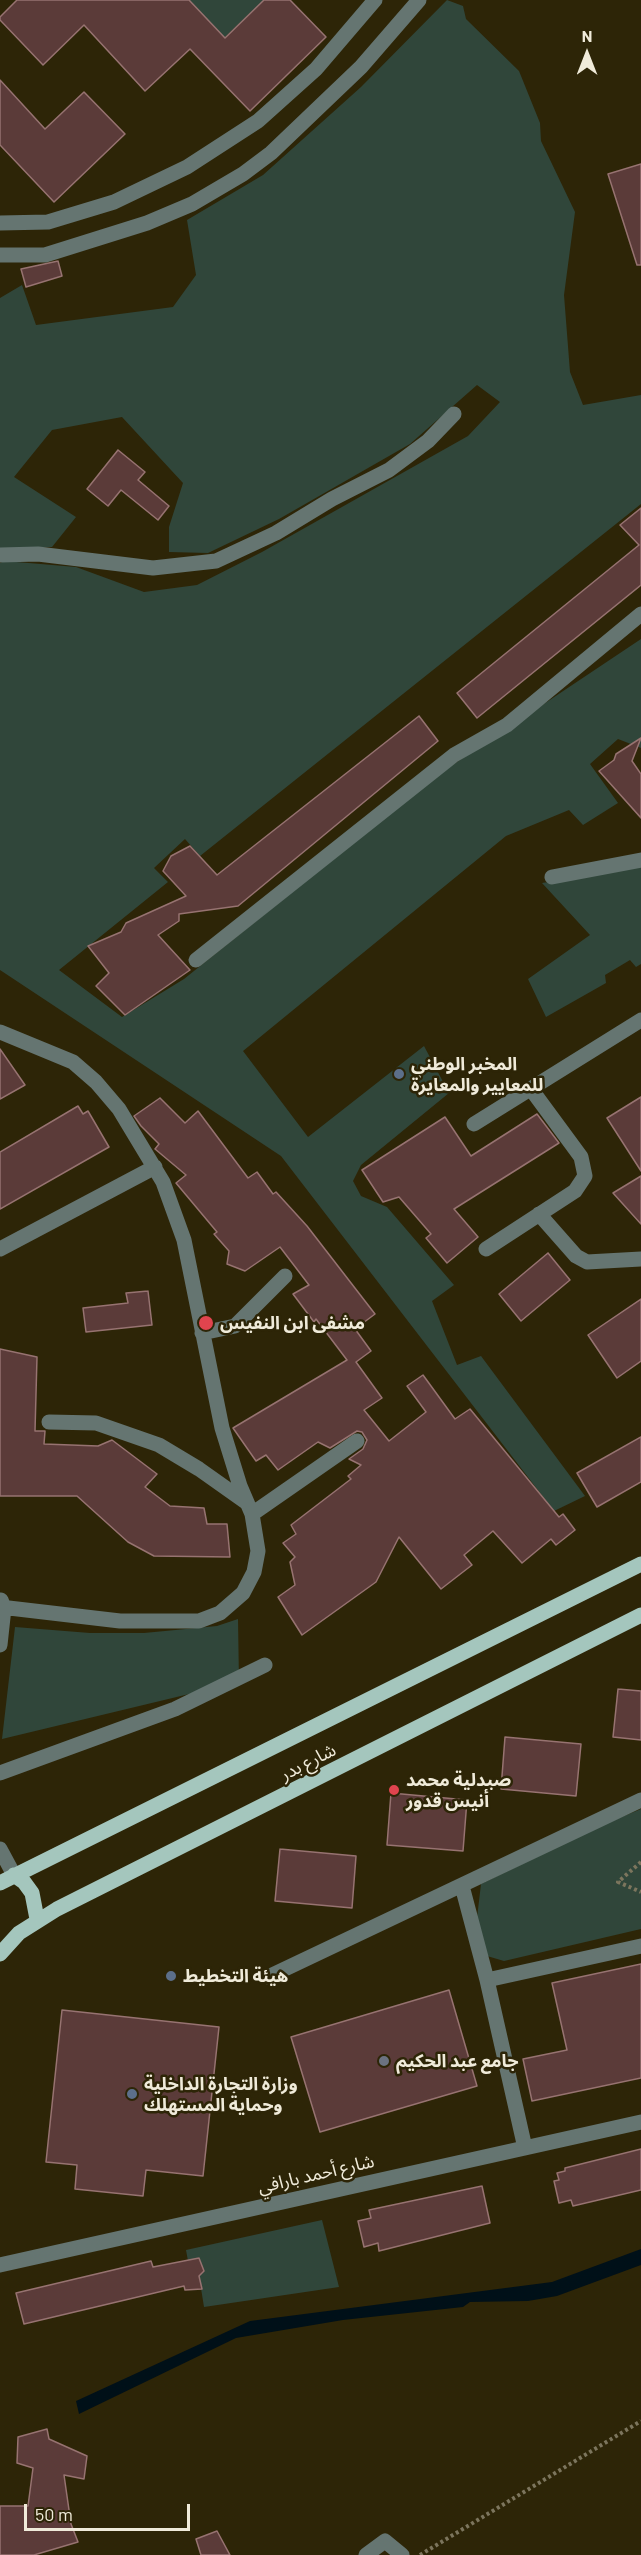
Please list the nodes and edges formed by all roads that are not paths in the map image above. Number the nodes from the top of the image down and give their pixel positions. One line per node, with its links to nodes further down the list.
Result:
1 (375, 0): 3 (street)
2 (419, 0): 4 (street)
3 (0, 223)
4 (0, 255)
5 (454, 414): 6 (street)
6 (0, 555)
7 (641, 614): 10 (street)
8 (641, 860): 9 (street)
9 (552, 877)
10 (196, 960)
11 (641, 1020): 13 (street)
12 (0, 1032): 15 (street)
13 (531, 1089): 14 (street); 16 (street)
14 (474, 1124)
15 (155, 1167): 17 (street); 21 (street)
16 (538, 1215): 18 (street); 19 (street)
17 (0, 1249)
18 (486, 1249)
19 (641, 1259)
20 (285, 1276): 21 (street)
21 (202, 1333): 24 (street)
22 (49, 1422): 24 (street)
23 (357, 1441): 24 (street)
24 (250, 1509): 26 (street)
25 (639, 1564): 33 (main road, شارع بدر)
26 (1, 1604): 28 (street)
27 (641, 1615): 36 (main road, شارع بدر)
28 (0, 1645)
29 (265, 1665): 30 (street)
30 (0, 1773)
31 (641, 1800): 35 (street)
32 (0, 1849): 33 (street)
33 (14, 1875): 34 (main road, شارع بدر); 36 (main road)
34 (0, 1883)
35 (462, 1886): 39 (street); 40 (street)
36 (37, 1919): 38 (main road, شارع بدر)
37 (641, 1946): 40 (street)
38 (0, 1954)
39 (268, 1977)
40 (487, 1980): 42 (street)
41 (641, 2122): 42 (street, شارع أحمد بارافي)
42 (525, 2148): 43 (street, شارع أحمد بارافي)
43 (0, 2265)
44 (366, 2555): 45 (street)
45 (402, 2555)

